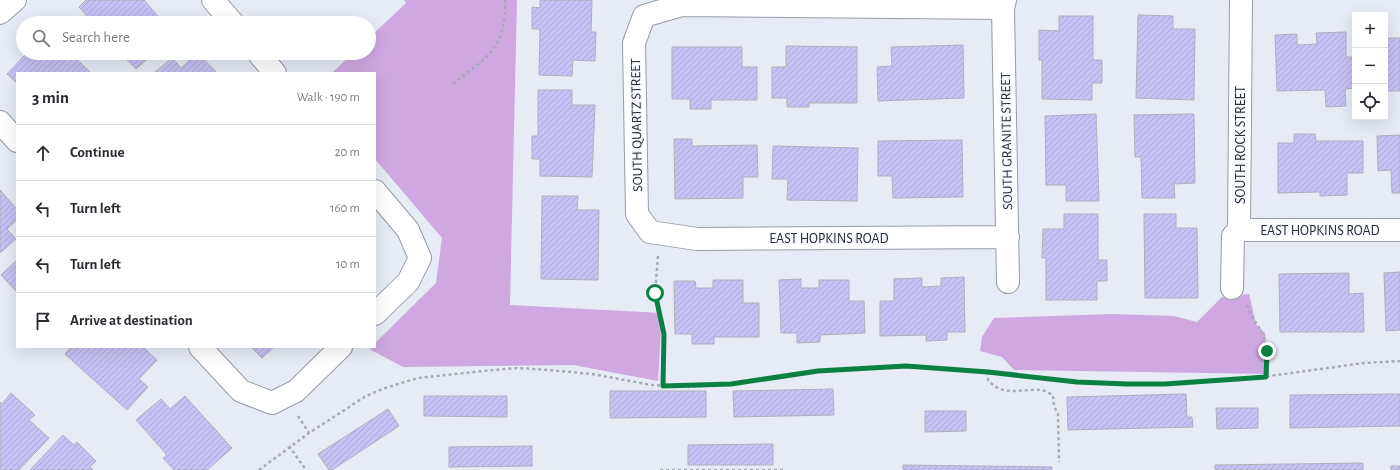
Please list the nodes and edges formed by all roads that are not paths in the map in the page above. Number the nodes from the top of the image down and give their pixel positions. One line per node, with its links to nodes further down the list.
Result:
1 (15, 0): 5 (street)
2 (213, 0): 6 (street)
3 (1240, 0): 12 (street, SOUTH ROCK STREET)
4 (1004, 4): 14 (street, SOUTH QUARTZ STREET); 15 (street, SOUTH GRANITE STREET)
5 (0, 13)
6 (227, 16)
7 (264, 60): 8 (street)
8 (274, 72)
9 (0, 122): 10 (street)
10 (16, 140)
11 (376, 192): 18 (street)
12 (1239, 230): 13 (street, EAST HOPKINS ROAD); 17 (street, SOUTH ROCK STREET)
13 (1400, 230)
14 (650, 232): 15 (street, EAST HOPKINS ROAD)
15 (1008, 237): 16 (street, SOUTH GRANITE STREET)
16 (1008, 282)
17 (1232, 288)
18 (376, 313)
19 (201, 348): 20 (street)
20 (340, 348)

